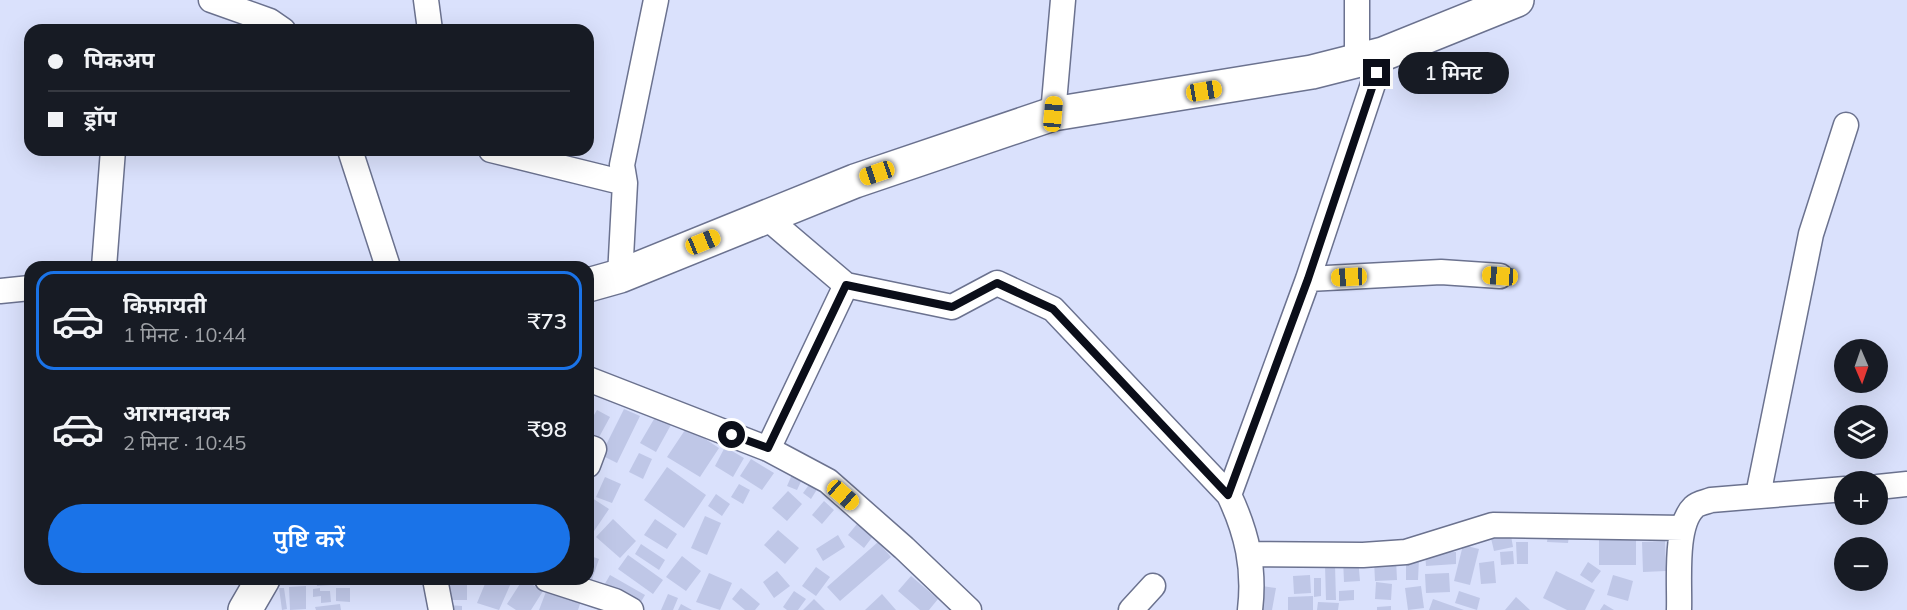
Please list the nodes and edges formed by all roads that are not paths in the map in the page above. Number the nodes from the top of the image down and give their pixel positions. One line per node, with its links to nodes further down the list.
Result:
1 (211, 0): 7 (street)
2 (426, 0): 8 (street)
3 (656, 0): 15 (street)
4 (1063, 0): 10 (street)
5 (1357, 0): 9 (street)
6 (1509, 1): 9 (street)
7 (274, 24)
8 (429, 24)
9 (1370, 57): 10 (street); 21 (street)
10 (1053, 114): 16 (street)
11 (1846, 125): 32 (street)
12 (113, 156): 17 (street)
13 (352, 156): 18 (street)
14 (515, 156): 15 (street)
15 (625, 183): 19 (street)
16 (766, 217): 19 (street); 23 (street)
17 (104, 261)
18 (386, 261)
19 (620, 276): 22 (street)
20 (1500, 276): 21 (street)
21 (1308, 279): 31 (street)
22 (594, 283)
23 (846, 285): 27 (street); 31 (street)
24 (24, 289): 25 (street)
25 (0, 291)
26 (594, 381): 27 (street)
27 (768, 448): 42 (street)
28 (1907, 484): 29 (street)
29 (1888, 486)
30 (1834, 490): 32 (street)
31 (1228, 495): 34 (street)
32 (1758, 495): 33 (street)
33 (1683, 528): 34 (street); 45 (street)
34 (1250, 554): 44 (street)
35 (260, 585): 39 (street)
36 (436, 585): 40 (street)
37 (566, 585): 41 (street)
38 (1153, 586): 43 (street)
39 (245, 610)
40 (441, 610)
41 (631, 610)
42 (969, 610)
43 (1131, 610)
44 (1250, 610)
45 (1679, 610)

